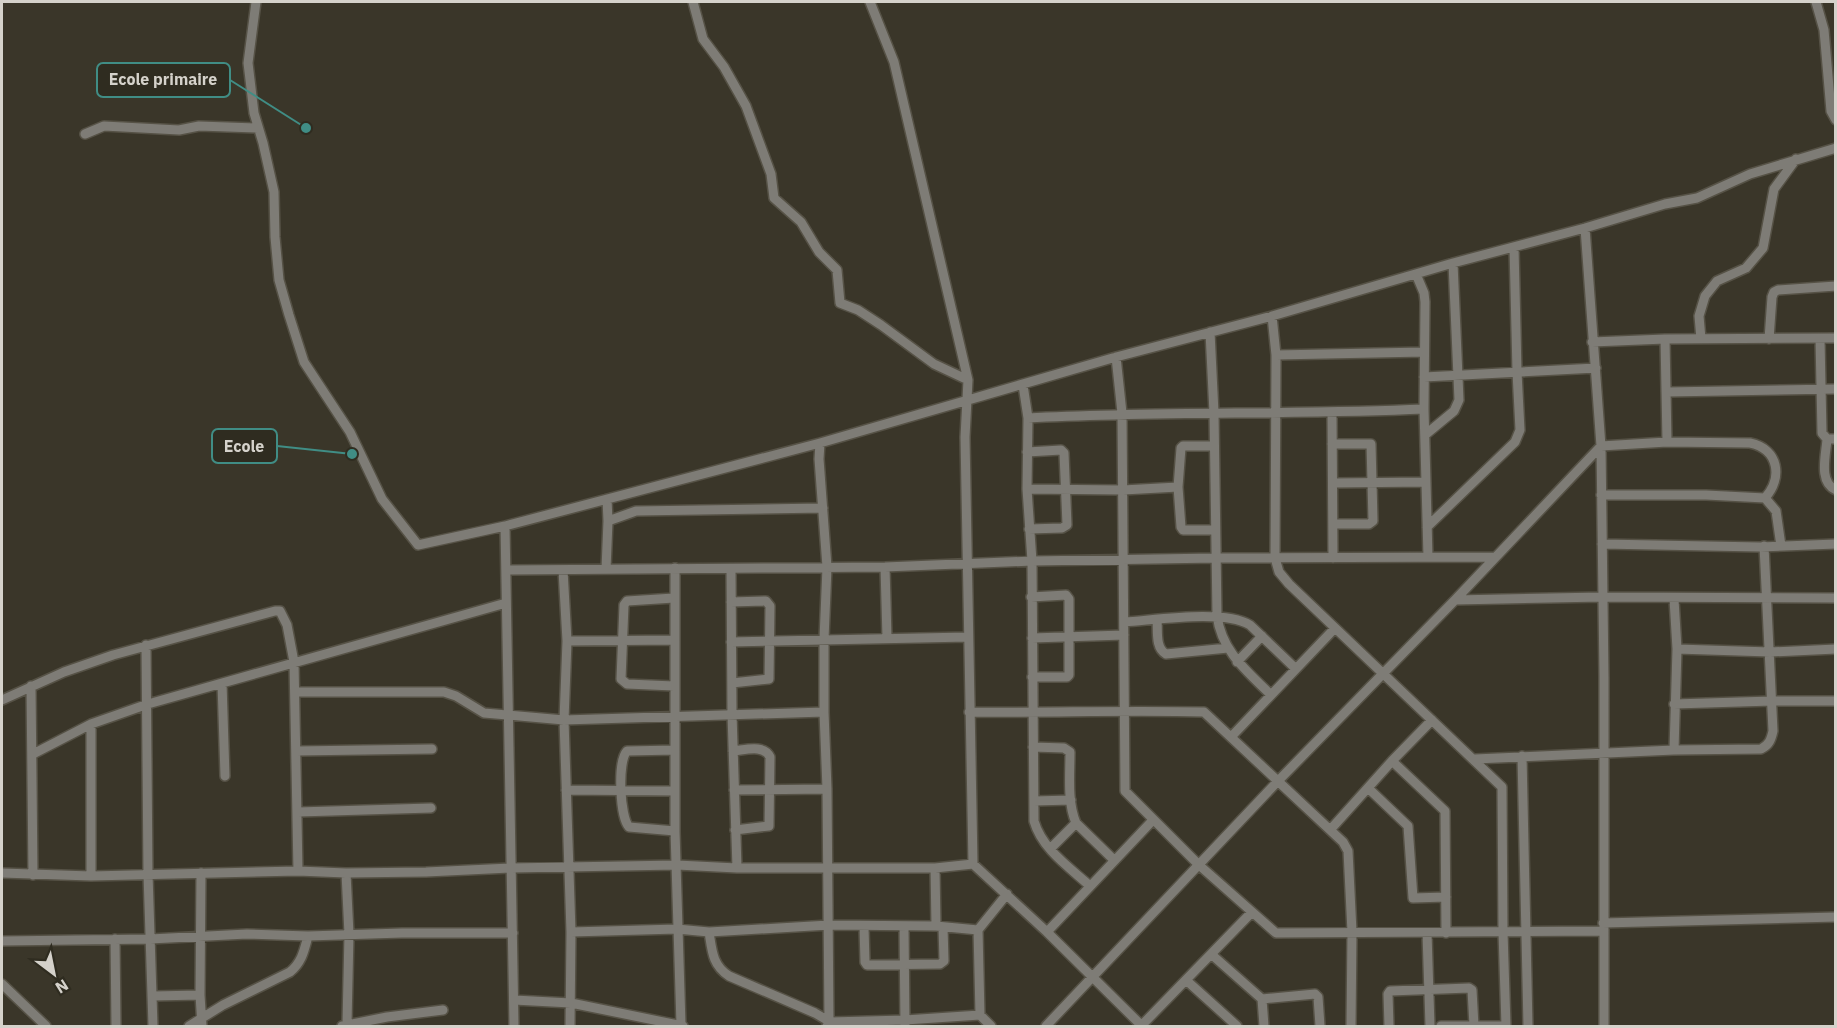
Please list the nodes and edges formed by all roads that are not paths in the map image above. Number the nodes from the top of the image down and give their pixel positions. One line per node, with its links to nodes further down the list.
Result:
1 (256, 2): 6 (street)
2 (693, 2): 30 (street)
3 (870, 2): 30 (street)
4 (1816, 2): 5 (street)
5 (1836, 120)
6 (258, 128): 7 (street); 64 (street)
7 (85, 134)
8 (1835, 149): 9 (street)
9 (1796, 159): 10 (street); 19 (street)
10 (1585, 228): 11 (street); 22 (street)
11 (1514, 247): 12 (street); 27 (street)
12 (1453, 263): 13 (street); 28 (street)
13 (1416, 274): 15 (street); 23 (street)
14 (1836, 286): 20 (street)
15 (1272, 316): 16 (street); 24 (street)
16 (1210, 332): 25 (street); 38 (street)
17 (1836, 338): 21 (street)
18 (1665, 339): 19 (street); 22 (street); 34 (street)
19 (1701, 339): 20 (street)
20 (1769, 339): 21 (street)
21 (1820, 339): 32 (street)
22 (1592, 342): 26 (street)
23 (1424, 352): 24 (street); 29 (street)
24 (1276, 355): 39 (street)
25 (1116, 357): 31 (street); 37 (street)
26 (1596, 368): 27 (street); 48 (street)
27 (1517, 372): 28 (street); 65 (street)
28 (1458, 376): 29 (street); 42 (street)
29 (1424, 377): 36 (street)
30 (968, 380): 35 (street)
31 (1023, 385): 35 (street); 41 (street)
32 (1821, 389): 33 (street); 34 (street); 43 (street)
33 (1836, 389)
34 (1667, 392): 44 (street)
35 (967, 401): 45 (street); 79 (street)
36 (1424, 409): 40 (street); 42 (street)
37 (1122, 413): 38 (street); 41 (street); 56 (street)
38 (1214, 413): 39 (street); 47 (street)
39 (1275, 413): 40 (street); 75 (street)
40 (1332, 413): 46 (street)
41 (1028, 418): 49 (street)
42 (1425, 435): 51 (street)
43 (1831, 439): 57 (street)
44 (1667, 442): 48 (street); 59 (street)
45 (820, 443): 60 (street); 61 (street)
46 (1332, 444): 50 (street); 52 (street)
47 (1214, 446): 53 (street); 67 (street)
48 (1601, 446): 58 (street); 72 (street)
49 (1028, 452): 54 (street); 55 (street)
50 (1372, 482): 51 (street); 52 (street); 63 (street)
51 (1426, 482): 65 (street)
52 (1333, 483): 63 (street)
53 (1178, 487): 56 (street); 67 (street)
54 (1027, 489): 55 (street); 66 (street)
55 (1066, 489): 56 (street); 66 (street)
56 (1122, 490): 77 (street)
57 (1836, 490)
58 (1601, 495): 59 (street); 68 (street)
59 (1765, 498): 71 (street)
60 (607, 499): 62 (street); 64 (street)
61 (823, 508): 62 (street); 80 (street)
62 (608, 521): 83 (street)
63 (1333, 524): 76 (street)
64 (505, 526): 85 (street)
65 (1427, 527): 73 (street)
66 (1029, 529): 78 (street)
67 (1215, 530): 74 (street)
68 (1602, 544): 70 (street); 88 (street)
69 (1836, 544): 71 (street)
70 (1764, 546): 71 (street); 90 (street)
71 (1781, 546)
72 (1495, 556): 73 (street); 93 (street)
73 (1428, 557): 76 (street)
74 (1216, 558): 75 (street); 77 (street); 96 (street)
75 (1275, 558): 76 (street); 99 (street)
76 (1333, 558)
77 (1123, 560): 78 (street); 98 (street)
78 (1032, 561): 79 (street); 87 (street)
79 (966, 564): 81 (street); 103 (street)
80 (827, 567): 81 (street); 84 (street); 106 (street)
81 (885, 567): 104 (street)
82 (675, 568): 83 (street); 84 (street); 89 (street)
83 (606, 569): 86 (street)
84 (731, 569): 94 (street)
85 (506, 570): 86 (street); 95 (street)
86 (563, 570): 109 (street)
87 (1031, 597): 101 (street); 105 (street)
88 (1602, 597): 92 (street); 93 (street); 150 (street)
89 (674, 598): 107 (street); 108 (street)
90 (1766, 598): 91 (street); 92 (street); 116 (street)
91 (1836, 598)
92 (1674, 599): 114 (street)
93 (1455, 600): 120 (street)
94 (731, 602): 110 (street); 111 (street)
95 (506, 603): 117 (street); 138 (street)
96 (1216, 616): 97 (street); 102 (street); 113 (street)
97 (1157, 620): 98 (street); 113 (street)
98 (1125, 622): 100 (street)
99 (1335, 628): 119 (street); 120 (street)
100 (1124, 634): 101 (street); 133 (street)
101 (1068, 635): 105 (street); 121 (street)
102 (1262, 636): 118 (street); 119 (street)
103 (968, 637): 104 (street); 135 (street)
104 (887, 638): 106 (street)
105 (1032, 638): 121 (street)
106 (824, 639): 110 (street); 134 (street)
107 (622, 640): 108 (street); 109 (street); 125 (street)
108 (675, 640): 125 (street)
109 (567, 641): 140 (street)
110 (768, 641): 111 (street); 122 (street)
111 (731, 642): 122 (street)
112 (146, 645): 117 (street); 124 (street); 131 (street)
113 (1228, 648): 118 (street)
114 (1677, 649): 116 (street); 132 (street)
115 (1836, 649): 116 (street)
116 (1770, 652): 129 (street)
117 (294, 662): 123 (street); 126 (street)
118 (1237, 662): 127 (street)
119 (1296, 669): 127 (street)
120 (1382, 672): 141 (street); 156 (street)
121 (1032, 677): 136 (street)
122 (732, 682): 137 (street)
123 (222, 683): 131 (street); 155 (street)
124 (31, 686): 128 (street); 151 (street)
125 (674, 686): 139 (street)
126 (295, 692): 138 (street); 148 (street)
127 (1271, 695): 143 (street)
128 (2, 700)
129 (1772, 701): 130 (street); 132 (street); 147 (street)
130 (1836, 701)
131 (148, 704): 142 (street); 187 (street)
132 (1674, 704): 147 (street)
133 (1125, 710): 136 (street); 143 (street); 168 (street)
134 (824, 712): 137 (street); 158 (street)
135 (969, 712): 136 (street); 175 (street)
136 (1033, 713): 144 (street)
137 (732, 714): 139 (street); 149 (street)
138 (508, 715): 140 (street); 179 (street)
139 (675, 715): 140 (street); 146 (street)
140 (564, 720): 159 (street)
141 (1432, 720): 153 (street); 154 (street)
142 (91, 724): 151 (street); 189 (street)
143 (1232, 737): 156 (street)
144 (1033, 747): 164 (street); 165 (street)
145 (432, 749): 148 (street)
146 (675, 750): 162 (street); 163 (street)
147 (1674, 750): 150 (street)
148 (296, 751): 167 (street)
149 (733, 751): 160 (street); 161 (street)
150 (1604, 753): 152 (street); 199 (street)
151 (33, 754): 188 (street)
152 (1522, 756): 153 (street); 207 (street)
153 (1475, 759): 206 (street)
154 (1392, 760): 157 (street); 192 (street)
155 (225, 776)
156 (1279, 780): 171 (street); 177 (street)
157 (1368, 788): 171 (street); 192 (street)
158 (827, 789): 161 (street); 178 (street)
159 (566, 790): 163 (street); 180 (street)
160 (734, 790): 161 (street); 170 (street)
161 (771, 790): 170 (street)
162 (675, 791): 163 (street); 172 (street)
163 (621, 792): 172 (street)
164 (1071, 800): 165 (street); 169 (street)
165 (1034, 801): 173 (street)
166 (431, 808): 167 (street)
167 (298, 812): 183 (street)
168 (1153, 819): 174 (street); 177 (street)
169 (1076, 823): 173 (street); 174 (street)
170 (735, 830): 181 (street)
171 (1330, 830): 205 (street)
172 (675, 831): 176 (street)
173 (1050, 849): 190 (street)
174 (1114, 860): 190 (street)
175 (973, 864): 182 (street); 191 (street)
176 (677, 865): 180 (street); 181 (street); 200 (street)
177 (1199, 865): 193 (street); 219 (street)
178 (828, 866): 181 (street); 182 (street); 195 (street)
179 (512, 868): 180 (street); 186 (street); 208 (street)
180 (568, 868): 202 (street)
181 (736, 868)
182 (935, 868): 198 (street)
183 (298, 871): 185 (street); 186 (street)
184 (2, 873): 188 (street)
185 (201, 873): 187 (street); 213 (street)
186 (346, 873): 211 (street)
187 (148, 874): 189 (street); 215 (street)
188 (33, 875): 189 (street)
189 (91, 876)
190 (1090, 886): 204 (street)
191 (1007, 894): 201 (street); 204 (street)
192 (1446, 897): 210 (street)
193 (1252, 912): 205 (street); 217 (street)
194 (1836, 917): 199 (street)
195 (829, 925): 197 (street); 203 (street); 233 (street)
196 (904, 926): 197 (street); 198 (street); 218 (street)
197 (864, 927): 218 (street)
198 (940, 927): 201 (street); 218 (street)
199 (1603, 927): 207 (street); 254 (street)
200 (677, 929): 202 (street); 203 (street); 240 (street)
201 (978, 930): 229 (street)
202 (571, 932): 227 (street)
203 (710, 932): 233 (street)
204 (1047, 932): 219 (street)
205 (1352, 932): 209 (street); 247 (street)
206 (1503, 932): 207 (street); 210 (street); 252 (street)
207 (1527, 932): 253 (street)
208 (513, 933): 211 (street); 226 (street)
209 (1427, 933): 210 (street); 222 (street)
210 (1446, 933)
211 (349, 934): 212 (street); 232 (street)
212 (308, 936): 213 (street); 230 (street)
213 (199, 937): 215 (street); 223 (street)
214 (115, 939): 215 (street); 216 (street); 235 (street)
215 (150, 939): 224 (street)
216 (2, 941)
217 (1211, 954): 220 (street); 225 (street)
218 (904, 965): 231 (street)
219 (1094, 977): 242 (street); 243 (street)
220 (1186, 980): 243 (street); 244 (street)
221 (2, 984): 234 (street)
222 (1428, 989): 248 (street); 249 (street); 251 (street)
223 (200, 994): 224 (street); 230 (street)
224 (153, 996): 236 (street)
225 (1262, 999): 245 (street); 246 (street)
226 (514, 1000): 227 (street); 238 (street)
227 (571, 1003): 239 (street); 240 (street)
228 (443, 1010): 232 (street)
229 (980, 1015): 231 (street); 241 (street)
230 (201, 1023): 237 (street)
231 (905, 1023): 233 (street)
232 (345, 1025)
233 (831, 1025)
234 (46, 1026)
235 (116, 1026)
236 (153, 1026)
237 (189, 1026)
238 (514, 1026)
239 (570, 1026)
240 (682, 1026)
241 (991, 1026)
242 (1046, 1026)
243 (1141, 1026)
244 (1237, 1026)
245 (1264, 1026)
246 (1320, 1026)
247 (1351, 1026)
248 (1389, 1026)
249 (1430, 1026)
250 (1441, 1026): 251 (street)
251 (1474, 1026): 252 (street)
252 (1506, 1026)
253 (1528, 1026)
254 (1604, 1026)

